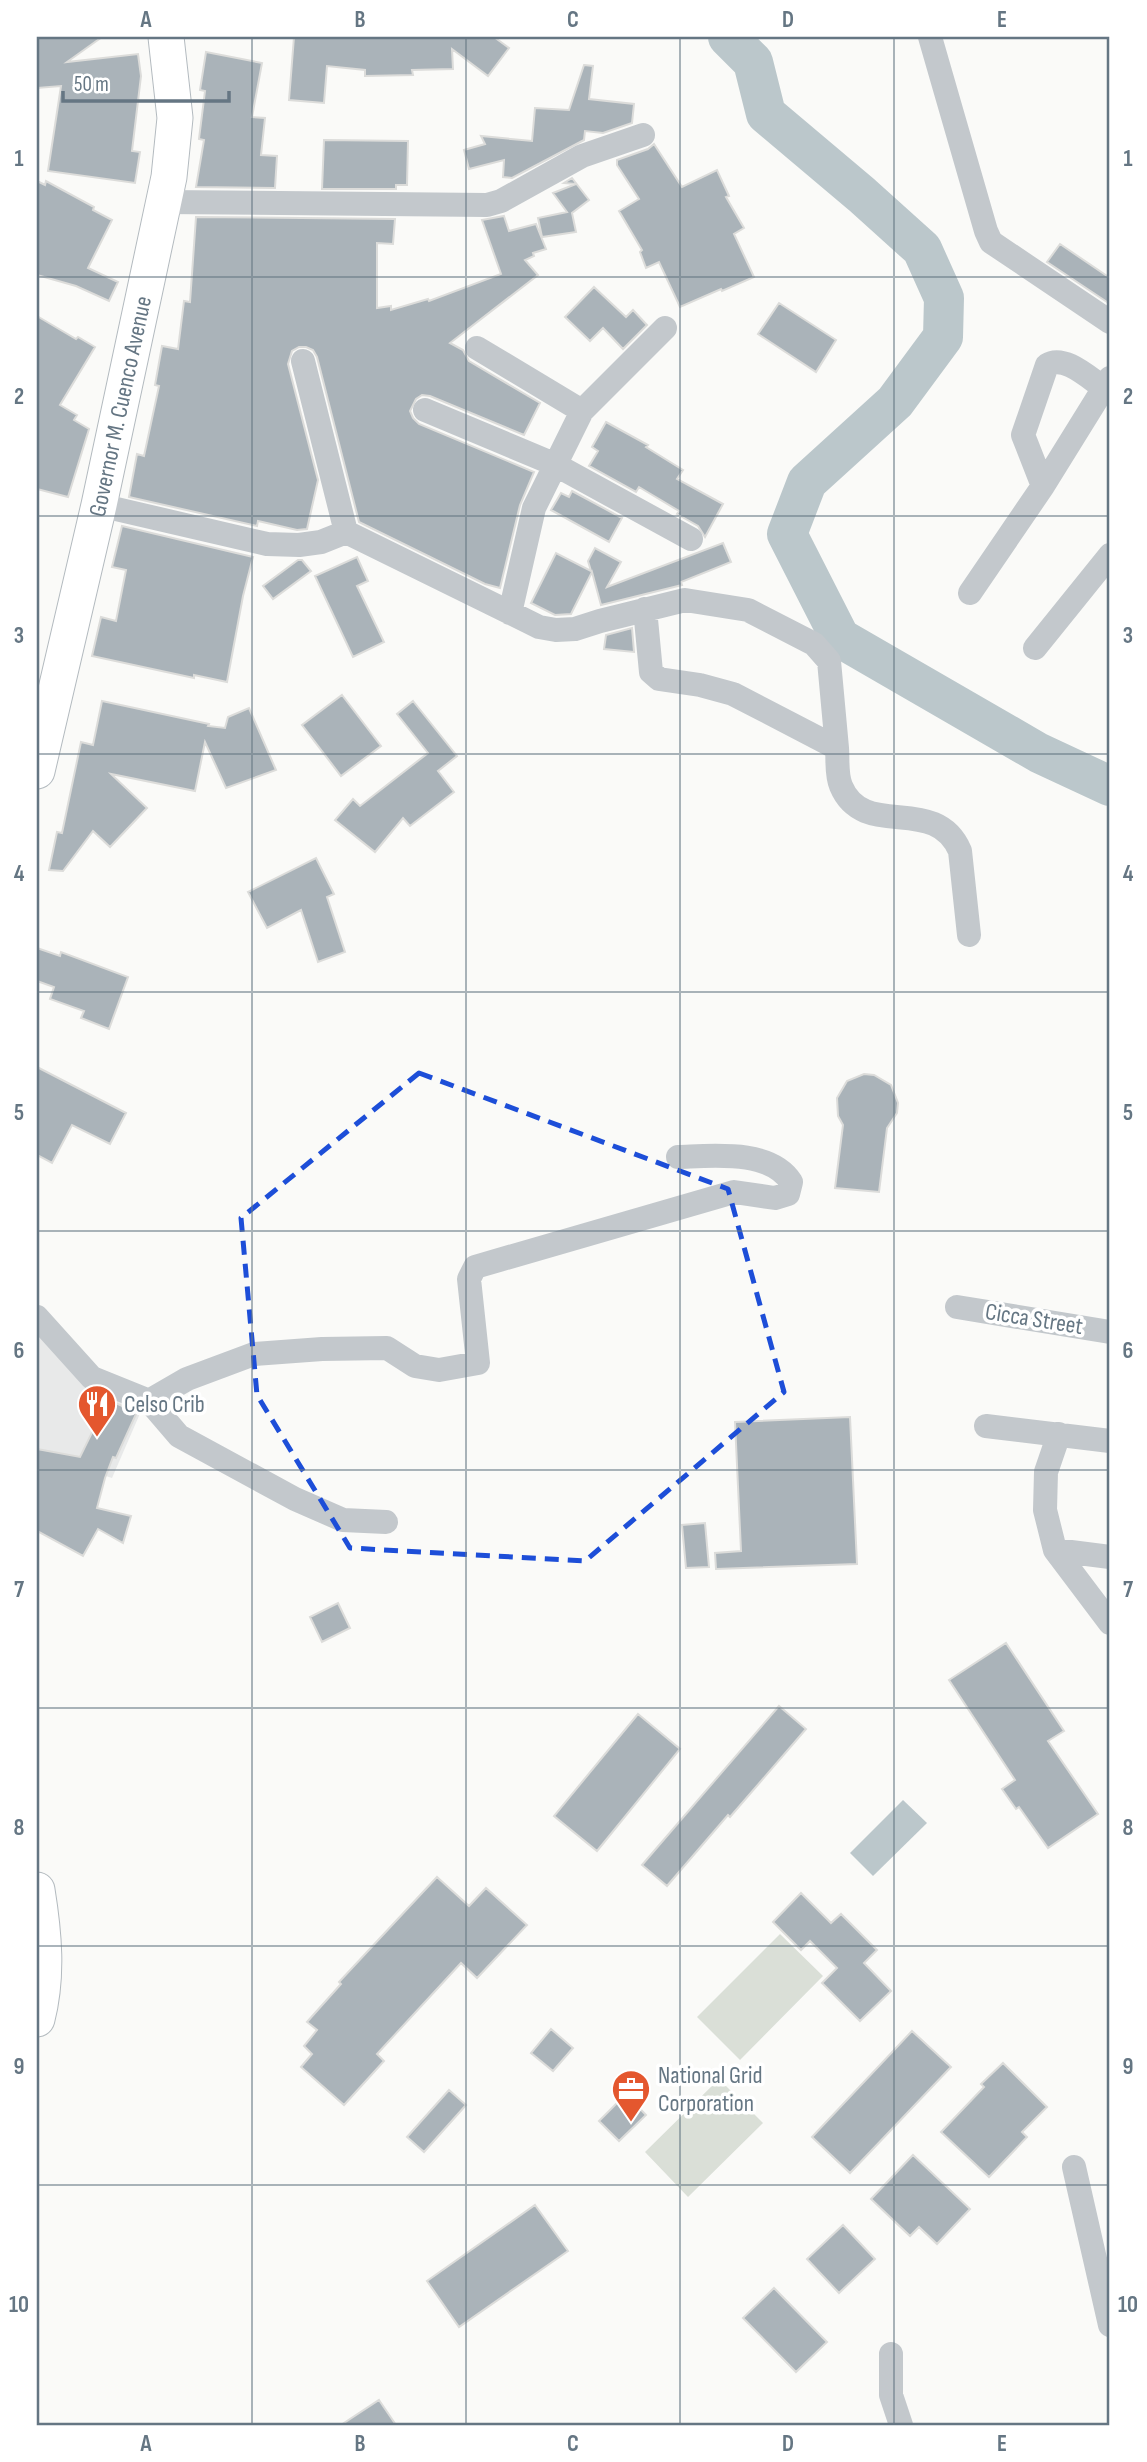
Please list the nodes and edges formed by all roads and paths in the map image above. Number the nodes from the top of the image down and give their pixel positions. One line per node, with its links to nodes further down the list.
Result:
1 (166, 37): 4 (main road, Governor M. Cuenco Avenue)
2 (930, 37): 5 (street)
3 (643, 135): 4 (street)
4 (163, 202): 14 (main road, Governor M. Cuenco Avenue)
5 (1110, 322)
6 (665, 328): 11 (street)
7 (478, 348): 11 (street)
8 (303, 361): 15 (street)
9 (1107, 383): 13 (street); 13 (street)
10 (425, 410): 12 (street)
11 (582, 411): 12 (street)
12 (554, 464): 16 (street); 20 (street)
13 (1043, 486): 18 (street)
14 (99, 505): 15 (street); 23 (main road, Governor M. Cuenco Avenue)
15 (346, 532): 20 (street)
16 (691, 538)
17 (1110, 555): 21 (street)
18 (970, 593)
19 (645, 609): 20 (street); 22 (street); 22 (street)
20 (510, 613)
21 (1035, 648)
22 (837, 748): 24 (street)
23 (37, 771)
24 (969, 935)
25 (678, 1157): 29 (street)
26 (957, 1307): 28 (street, Cicca Street)
27 (37, 1317): 29 (street)
28 (1110, 1332)
29 (149, 1401): 33 (street)
30 (986, 1426): 31 (street)
31 (1059, 1434): 32 (street); 34 (street)
32 (1110, 1441)
33 (386, 1522)
34 (1055, 1550): 35 (street); 36 (street)
35 (1110, 1557)
36 (1110, 1623)
37 (37, 1890): 38 (main road)
38 (37, 2019)
39 (1074, 2167): 40 (street)
40 (1108, 2309)
41 (891, 2354): 42 (street)
42 (901, 2425)

